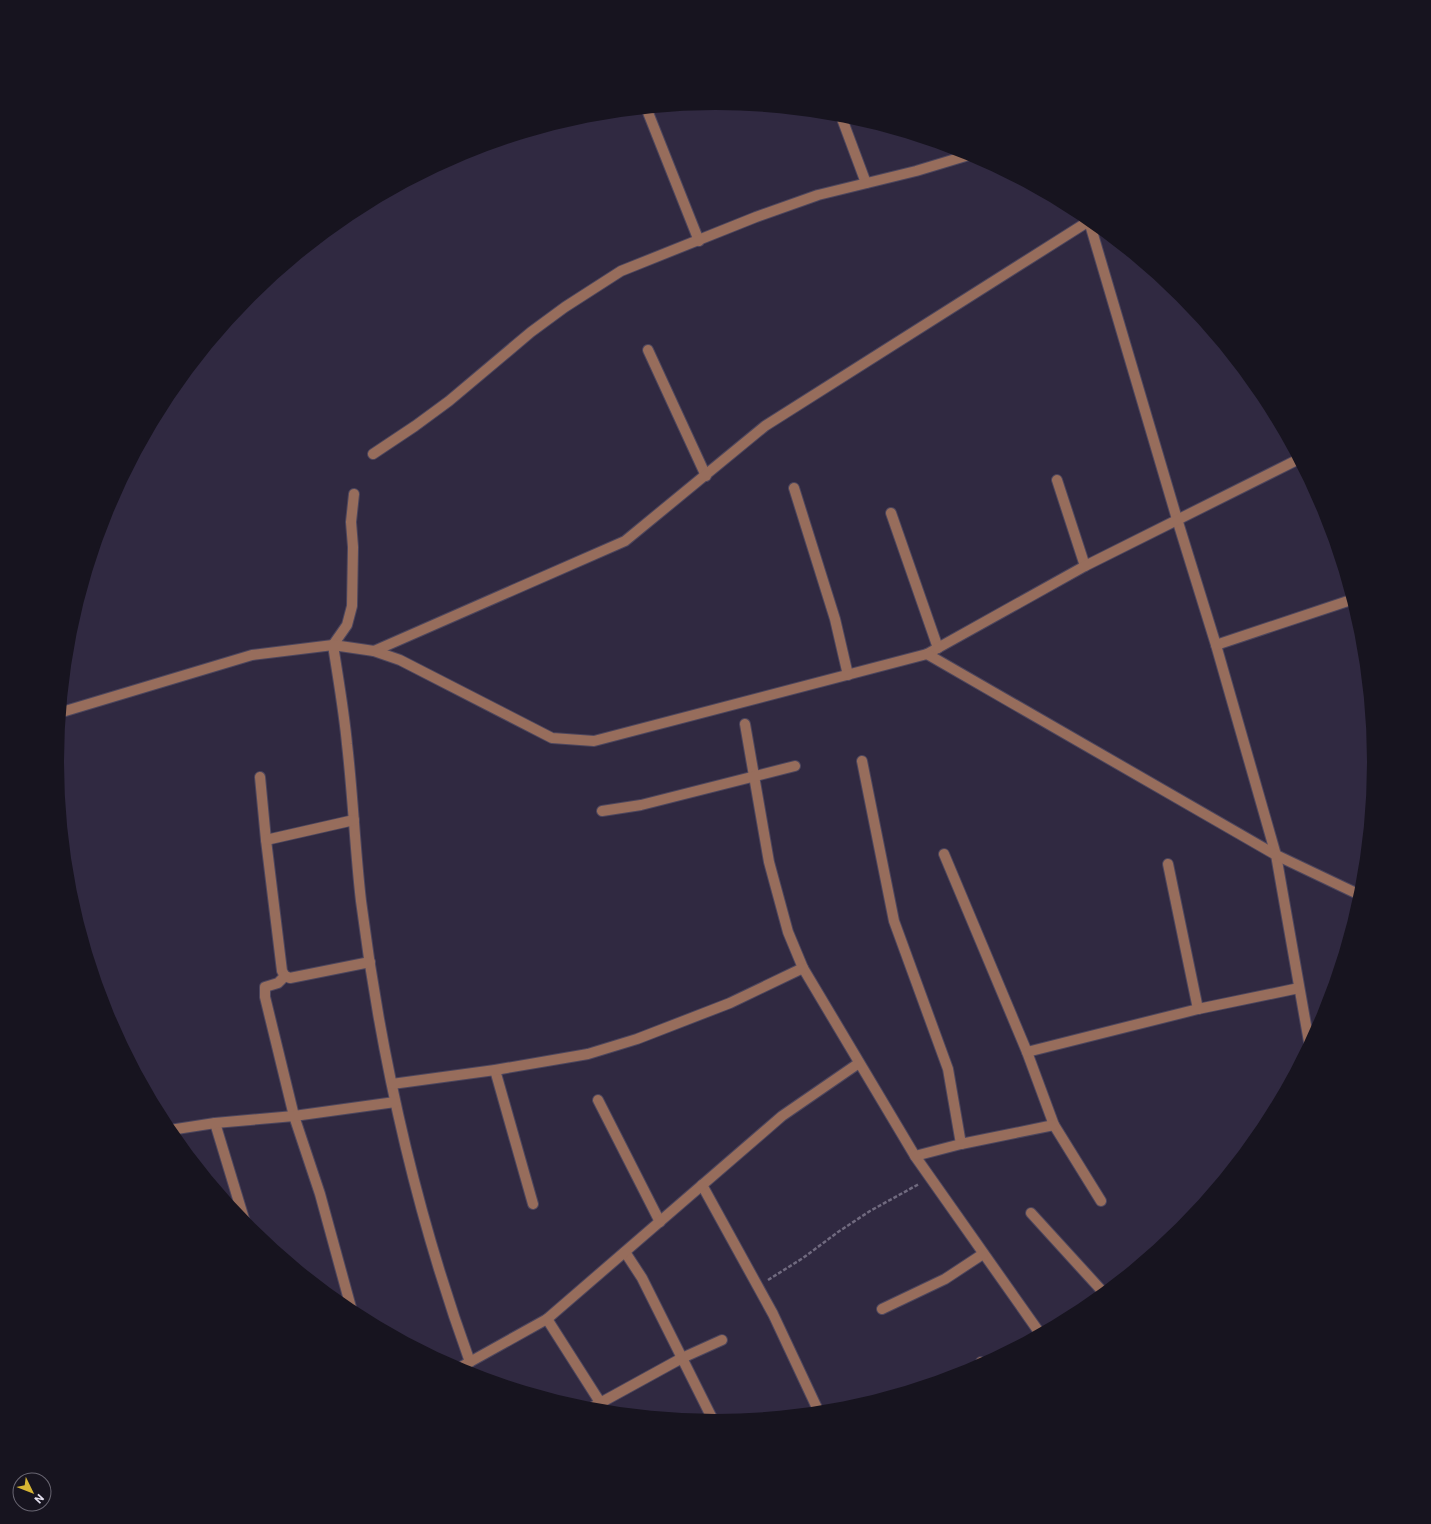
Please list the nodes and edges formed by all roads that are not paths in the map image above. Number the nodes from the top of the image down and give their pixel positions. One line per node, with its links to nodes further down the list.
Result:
1 (649, 114): 7 (street)
2 (844, 123): 4 (street)
3 (959, 158): 4 (street)
4 (866, 183): 7 (street)
5 (1083, 225): 11 (street)
6 (1092, 231): 16 (street)
7 (699, 240): 9 (street)
8 (648, 350): 11 (street)
9 (374, 454)
10 (1294, 462): 16 (street)
11 (706, 476): 22 (street)
12 (1057, 480): 17 (street)
13 (794, 488): 24 (street)
14 (354, 494): 19 (street)
15 (891, 513): 21 (street)
16 (1177, 519): 17 (street); 20 (street)
17 (1085, 566): 21 (street)
18 (1347, 601): 20 (street)
19 (333, 645): 22 (street); 25 (street); 32 (street)
20 (1216, 645): 35 (street)
21 (938, 648): 23 (street)
22 (374, 651): 24 (street)
23 (927, 654): 24 (street); 35 (street)
24 (848, 675)
25 (66, 711)
26 (745, 724): 29 (street)
27 (862, 761): 54 (street)
28 (795, 766): 29 (street)
29 (754, 776): 31 (street); 39 (street)
30 (260, 777): 33 (street)
31 (602, 811)
32 (354, 820): 33 (street); 38 (street)
33 (266, 840): 40 (street)
34 (944, 854): 44 (street)
35 (1276, 855): 37 (street); 41 (street)
36 (1168, 864): 42 (street)
37 (1353, 892)
38 (370, 962): 40 (street); 47 (street)
39 (803, 968): 45 (street); 46 (street)
40 (285, 976): 50 (street)
41 (1299, 988): 42 (street); 43 (street)
42 (1198, 1009): 44 (street)
43 (1307, 1033)
44 (1027, 1052): 52 (street)
45 (859, 1063): 55 (street); 56 (street)
46 (495, 1070): 47 (street); 58 (street)
47 (392, 1084): 49 (street)
48 (598, 1100): 61 (street)
49 (395, 1102): 50 (street); 71 (street)
50 (294, 1116): 51 (street); 65 (street)
51 (215, 1123): 53 (street); 59 (street)
52 (1054, 1125): 54 (street); 57 (street)
53 (177, 1129)
54 (960, 1144): 55 (street)
55 (915, 1156): 63 (street)
56 (702, 1186): 61 (street); 75 (street)
57 (1101, 1200)
58 (533, 1204)
59 (242, 1209)
60 (1031, 1213): 64 (street)
61 (660, 1222): 62 (street)
62 (625, 1252): 67 (street); 70 (street)
63 (983, 1254): 66 (street); 68 (street)
64 (1099, 1288)
65 (349, 1301)
66 (882, 1309)
67 (547, 1319): 71 (street); 73 (street)
68 (1036, 1328)
69 (722, 1340): 70 (street)
70 (682, 1358): 74 (street); 76 (street)
71 (470, 1362): 72 (street)
72 (466, 1364)
73 (601, 1403)
74 (606, 1404)
75 (816, 1406)
76 (710, 1414)

